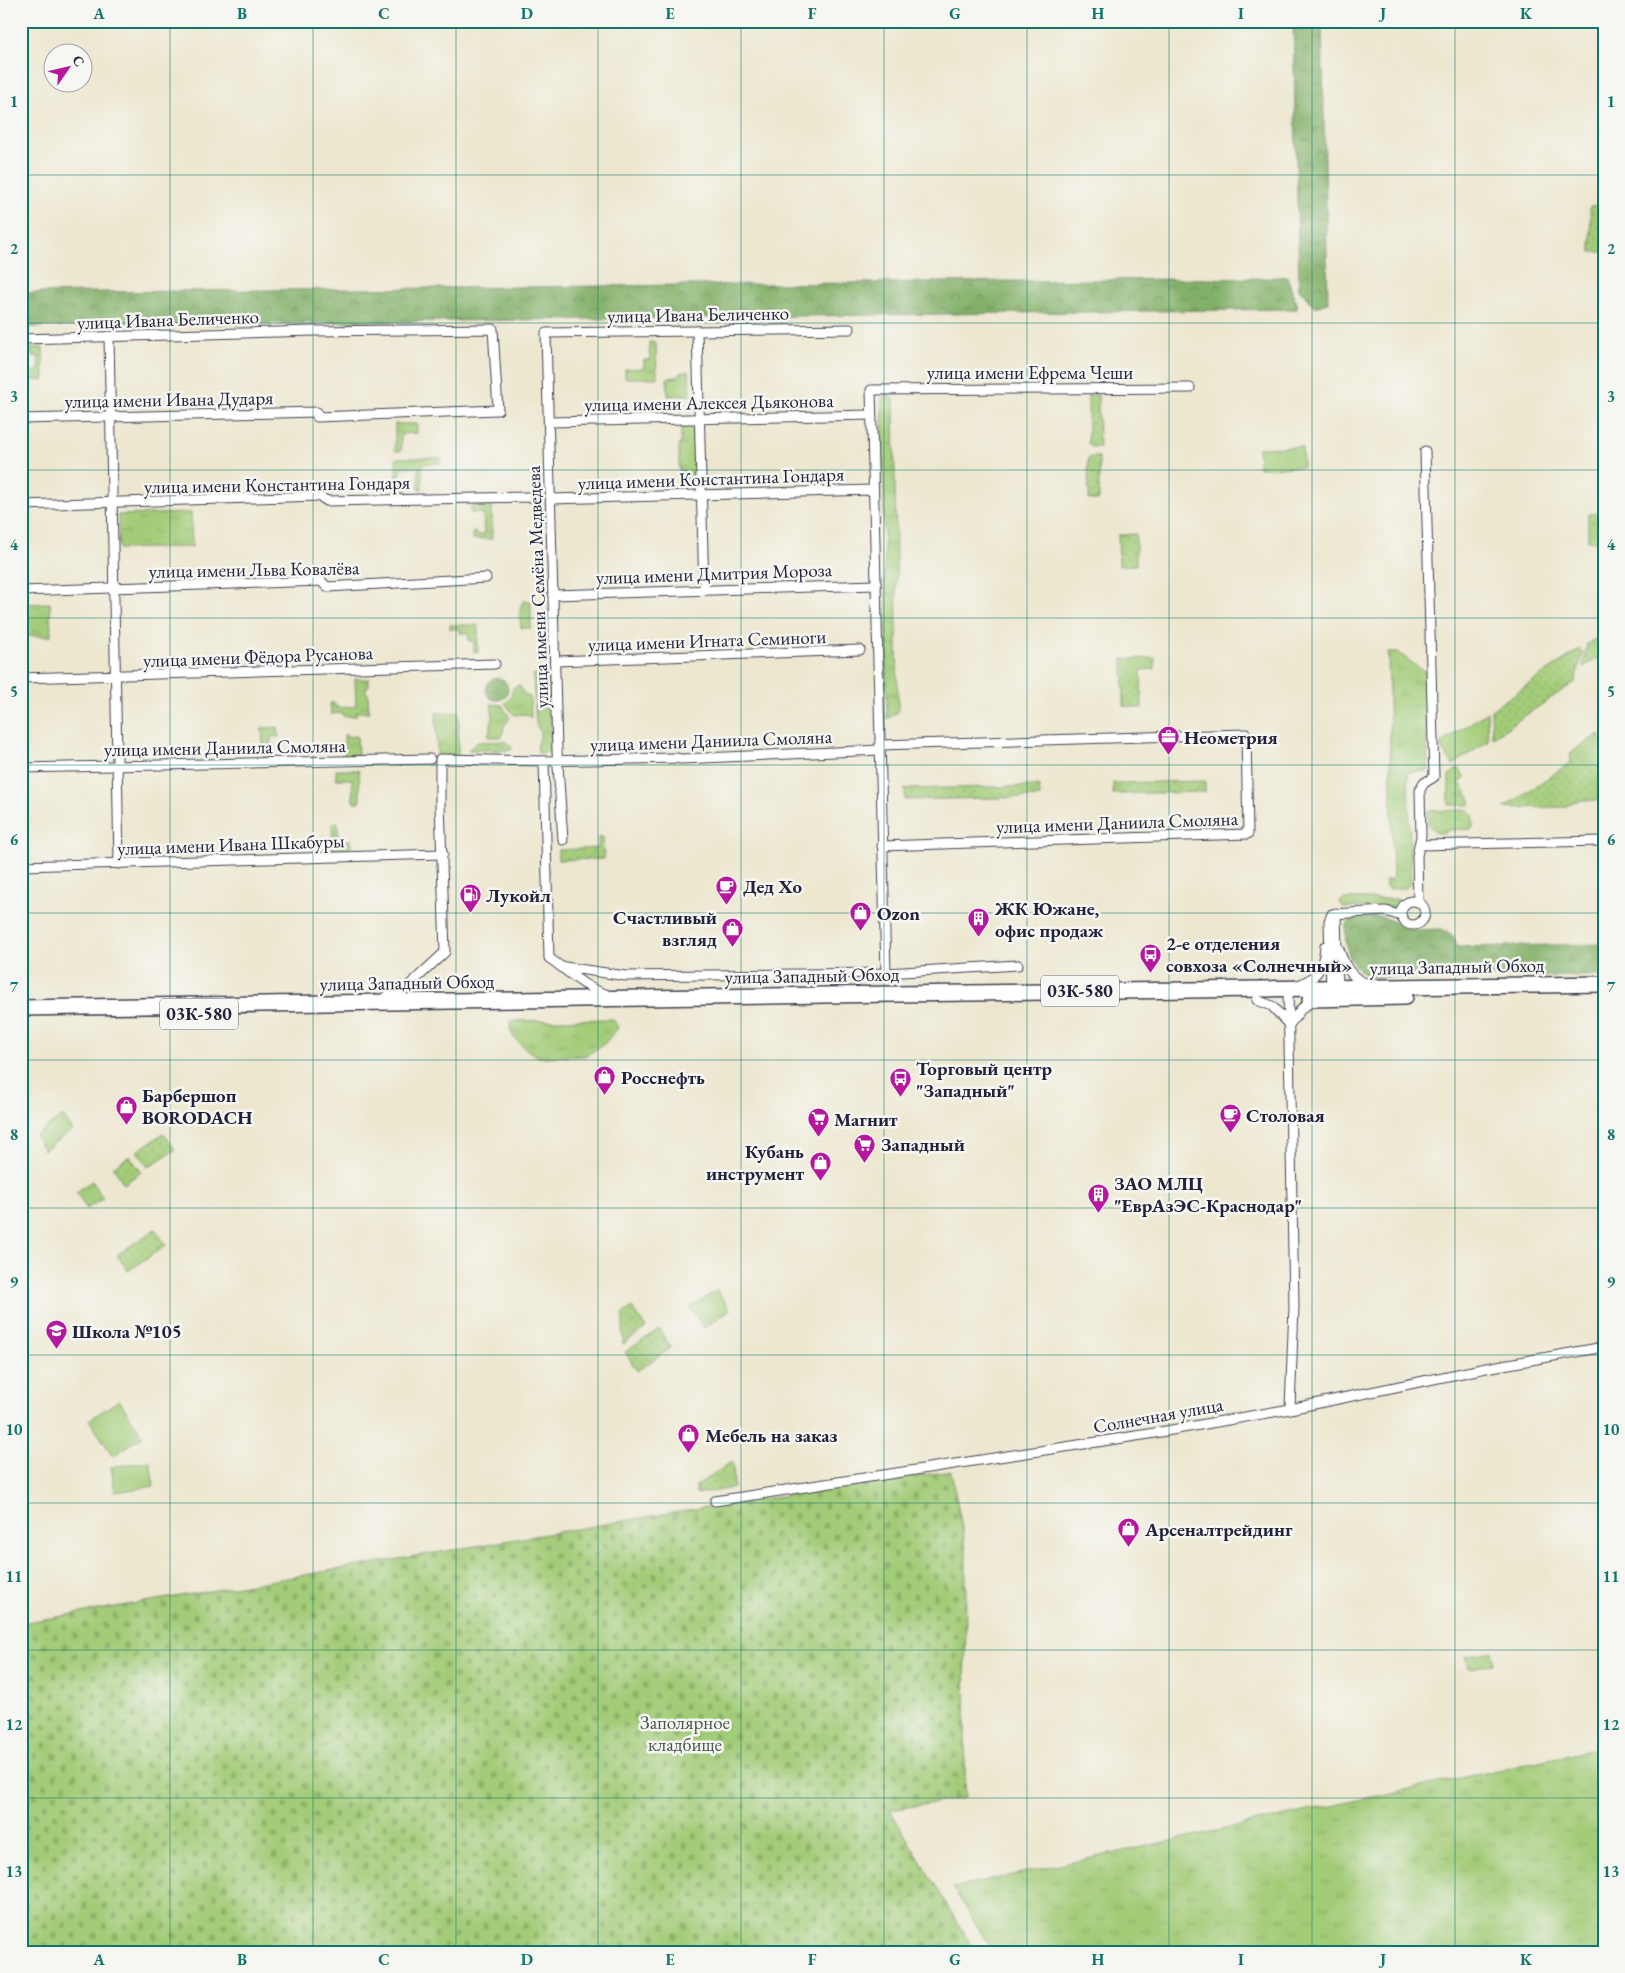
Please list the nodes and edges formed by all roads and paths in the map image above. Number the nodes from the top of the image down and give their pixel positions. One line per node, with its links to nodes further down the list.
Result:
1 (850, 329): 2 (street, улица Ивана Беличенко)
2 (697, 331): 3 (street, улица Ивана Беличенко); 10 (street)
3 (546, 332): 12 (street, улица имени Семёна Медведева)
4 (108, 336): 5 (street, улица Ивана Беличенко); 7 (street, улица Ивана Беличенко); 9 (street)
5 (21, 339)
6 (1190, 388): 8 (street, улица имени Ефрема Чеши)
7 (317, 415): 9 (street, улица имени Ивана Дударя)
8 (871, 415): 10 (street, улица имени Алексея Дьяконова); 14 (street)
9 (110, 416): 11 (street, улица имени Ивана Дударя); 18 (street)
10 (700, 418): 12 (street, улица имени Алексея Дьяконова); 15 (street)
11 (21, 419)
12 (548, 422): 17 (street, улица имени Семёна Медведева)
13 (1425, 451): 39 (street)
14 (873, 490): 15 (street, улица имени Константина Гондаря); 21 (street)
15 (701, 495): 17 (street, улица имени Константина Гондаря); 23 (street)
16 (533, 497): 18 (street, улица имени Константина Гондаря)
17 (550, 499): 25 (street, улица имени Семёна Медведева)
18 (111, 503): 19 (street, улица имени Константина Гондаря); 22 (street)
19 (21, 505)
20 (486, 578): 22 (street, улица имени Льва Ковалёва)
21 (876, 584): 23 (street, улица имени Дмитрия Мороза); 31 (street)
22 (113, 588): 24 (street, улица имени Льва Ковалёва); 29 (street)
23 (704, 590): 25 (street, улица имени Дмитрия Мороза)
24 (21, 591)
25 (553, 595): 27 (street, улица имени Семёна Медведева)
26 (860, 650): 27 (street, улица имени Игната Семиноги)
27 (555, 661): 33 (street, улица имени Семёна Медведева)
28 (495, 664): 29 (street, улица имени Фёдора Русанова)
29 (114, 676): 30 (street, улица имени Фёдора Русанова); 35 (street)
30 (21, 678)
31 (880, 748): 33 (street, улица имени Даниила Смоляна); 40 (street); 40 (street, улица имени Даниила Смоляна)
32 (430, 759): 35 (street, улица имени Даниила Смоляна)
33 (558, 760): 34 (street, улица имени Даниила Смоляна); 37 (street, улица имени Семёна Медведева)
34 (544, 761): 41 (street, улица имени Даниила Смоляна); 50 (street)
35 (116, 765): 36 (street, улица имени Даниила Смоляна); 42 (street)
36 (21, 768)
37 (563, 840)
38 (1604, 841): 39 (street)
39 (1419, 845): 44 (street)
40 (882, 846): 51 (street)
41 (443, 854): 42 (street, улица имени Ивана Шкабуры); 59 (street)
42 (118, 864): 43 (street, улица имени Ивана Шкабуры)
43 (21, 866)
44 (1418, 901): 46 (street); 46 (street)
45 (1336, 913): 46 (street); 47 (street); 48 (street)
46 (1401, 916)
47 (1329, 922): 54 (street); 56 (street)
48 (1338, 946): 53 (street); 56 (street)
49 (1018, 965): 51 (street)
50 (562, 967): 51 (street); 57 (street)
51 (886, 973)
52 (1604, 984): 53 (highway, улица Западный Обход / 03К-580)
53 (1387, 987): 56 (highway, улица Западный Обход / 03К-580)
54 (1285, 993): 56 (highway, улица Западный Обход / 03К-580); 57 (highway, улица Западный Обход / 03К-580); 58 (highway, улица Западный Обход / 03К-580); 62 (street)
55 (1604, 993): 56 (highway, улица Западный Обход / 03К-580)
56 (1331, 994): 62 (street)
57 (644, 998): 59 (highway, улица Западный Обход / 03К-580)
58 (1257, 1000): 61 (highway, улица Западный Обход / 03К-580); 62 (street)
59 (329, 1003): 60 (highway, улица Западный Обход / 03К-580)
60 (21, 1008)
61 (21, 1017)
62 (1289, 1025): 64 (street)
63 (1604, 1347): 64 (street, Солнечная улица)
64 (1290, 1409): 65 (street, Солнечная улица)
65 (715, 1501)

